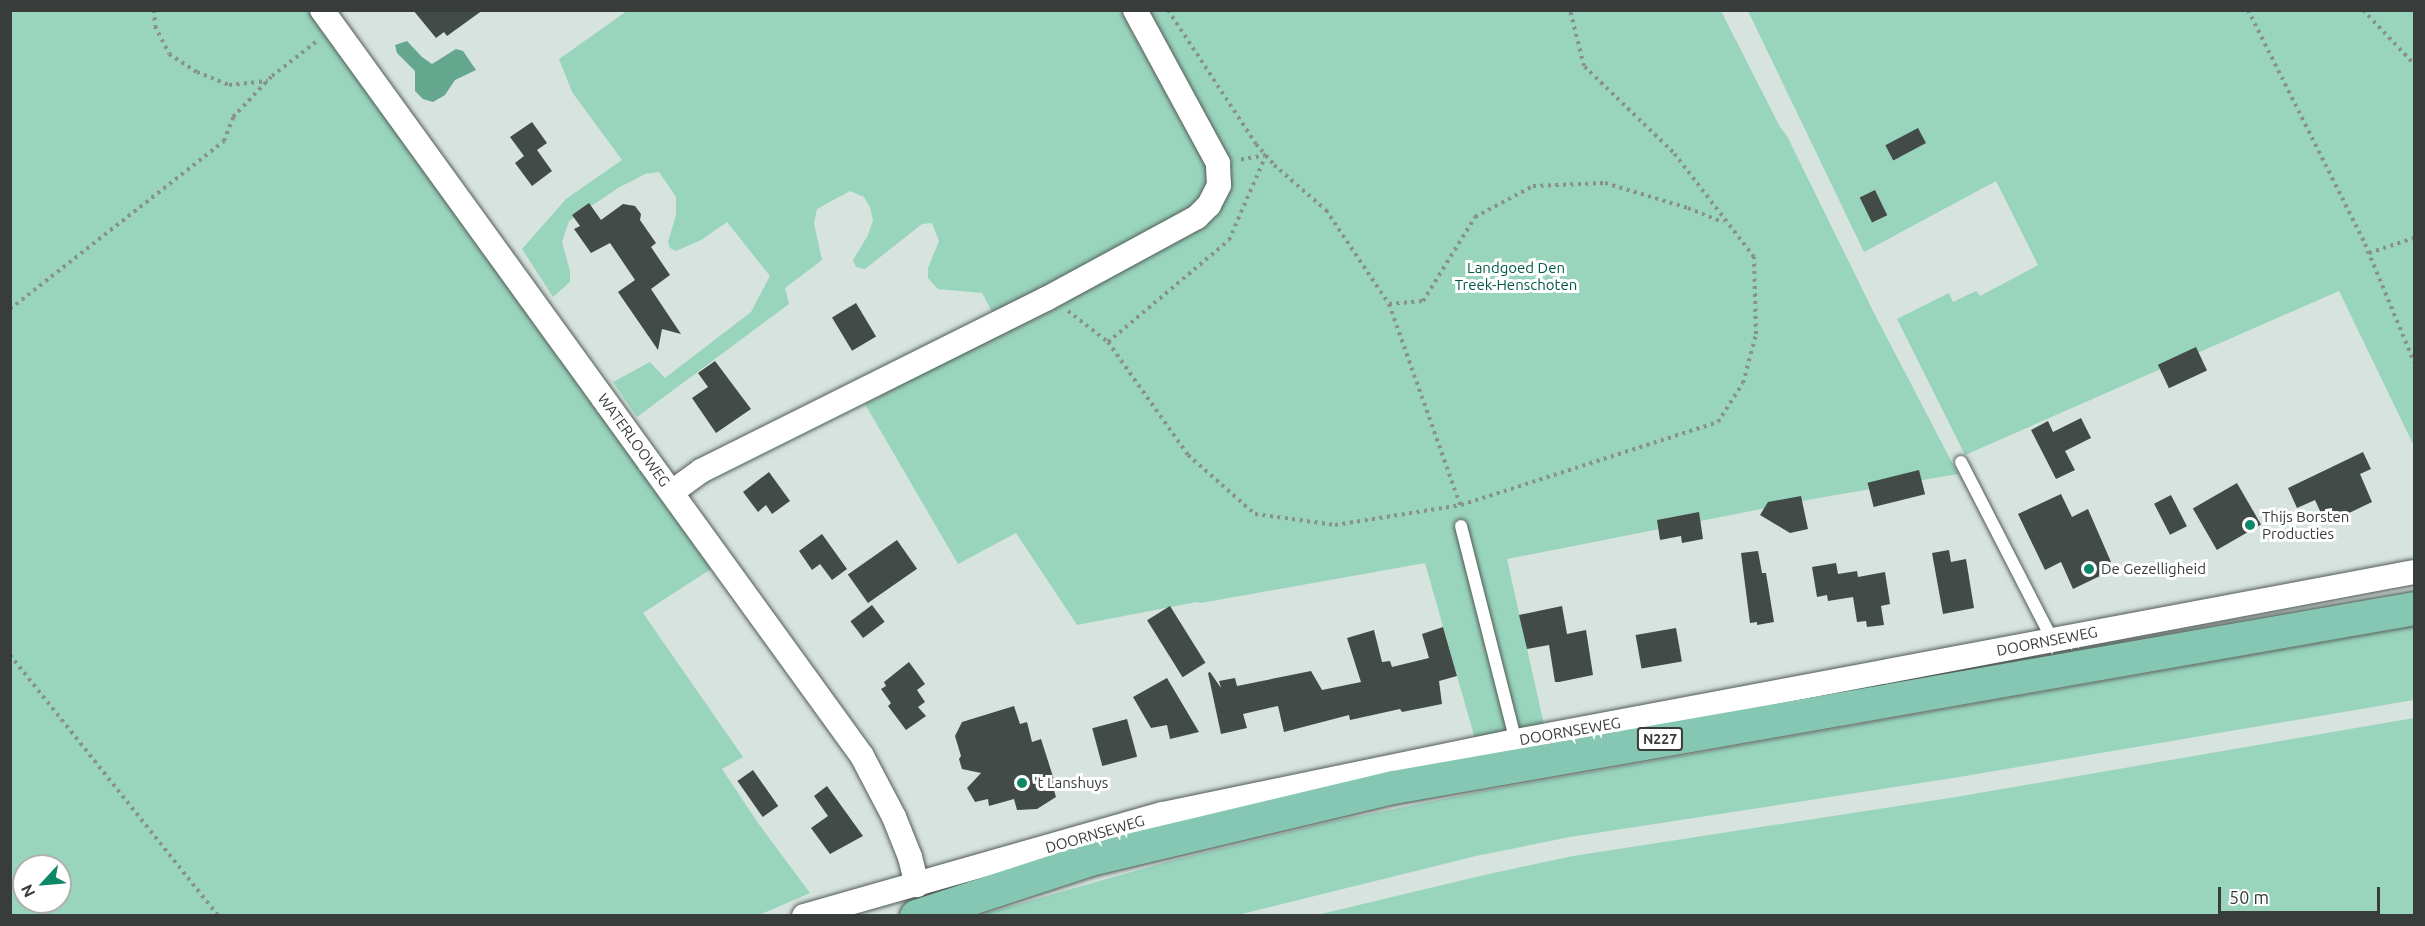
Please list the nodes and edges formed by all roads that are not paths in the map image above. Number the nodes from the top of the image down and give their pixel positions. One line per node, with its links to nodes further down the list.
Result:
1 (1136, 10): 4 (street)
2 (328, 19): 4 (street, WATERLOOWEG)
3 (1961, 462): 8 (lane)
4 (672, 492): 10 (street, WATERLOOWEG)
5 (1461, 526): 9 (lane)
6 (2415, 572): 8 (street, DOORNSEWEG)
7 (2415, 608): 10 (main road, DOORNSEWEG / N227)
8 (2052, 639): 9 (street, DOORNSEWEG)
9 (1516, 741): 10 (street, DOORNSEWEG)
10 (916, 900): 11 (street, DOORNSEWEG)
11 (804, 915)

